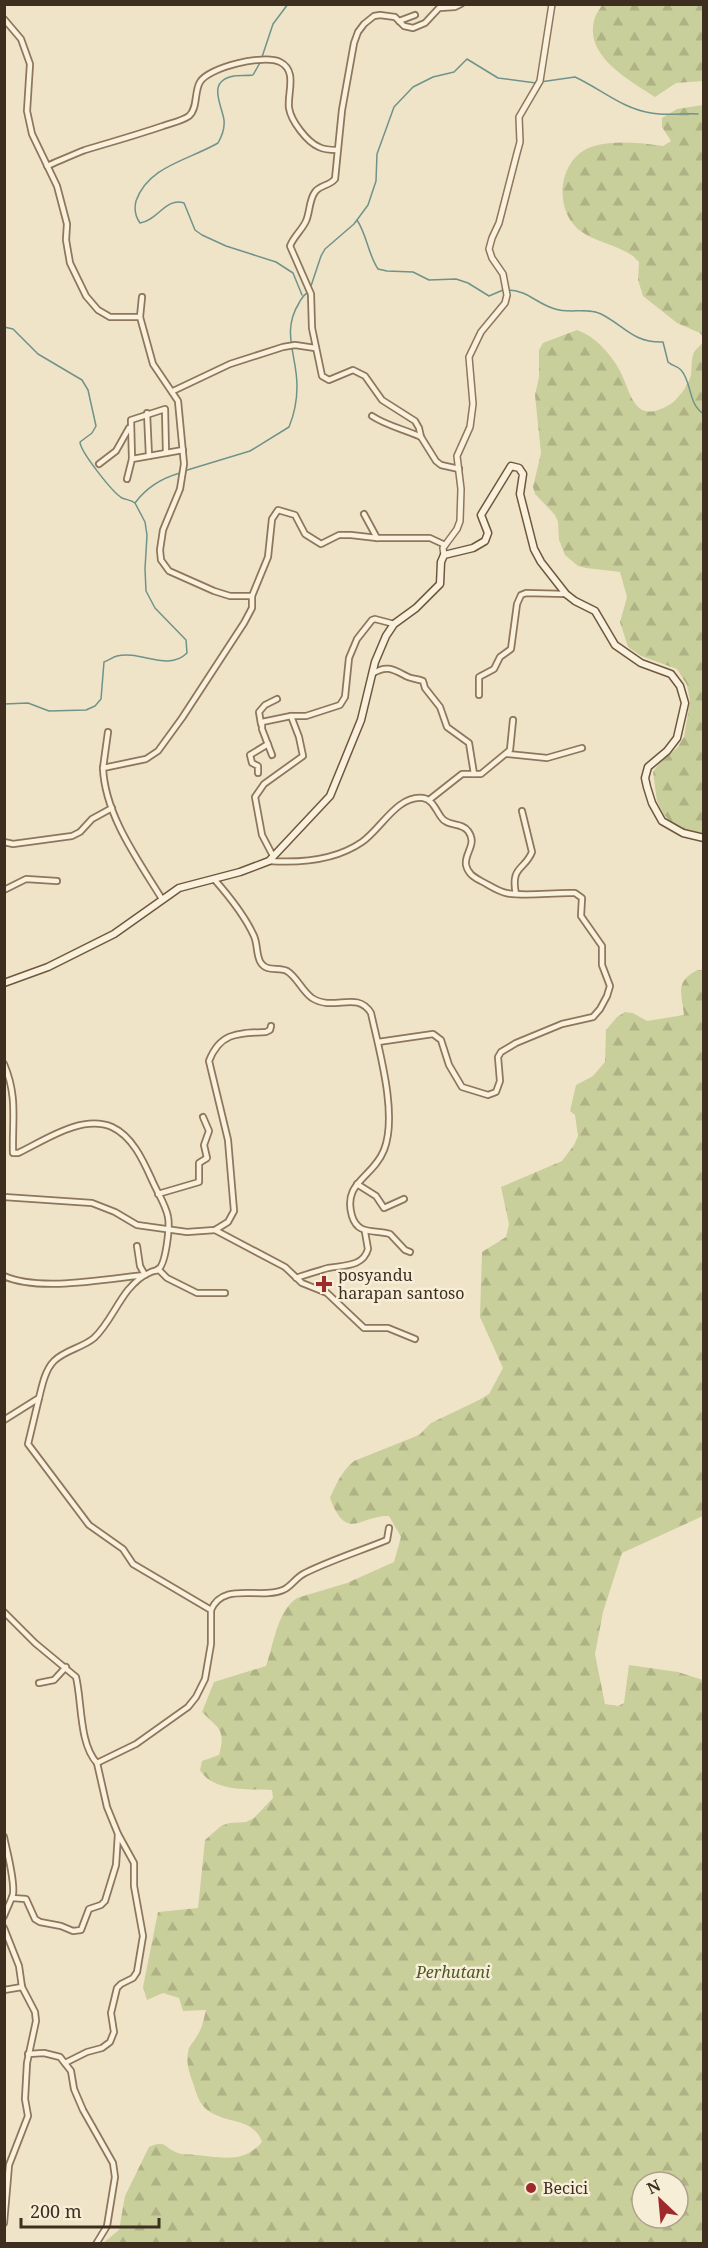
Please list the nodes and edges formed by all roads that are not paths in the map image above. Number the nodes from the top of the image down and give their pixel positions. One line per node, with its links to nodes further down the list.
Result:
1 (461, 4): 5 (street)
2 (552, 4): 21 (street)
3 (415, 15): 5 (street)
4 (4, 20): 7 (street)
5 (399, 21): 6 (street)
6 (337, 150): 7 (street); 10 (street)
7 (47, 166): 9 (street)
8 (142, 297): 9 (street)
9 (140, 317): 11 (street)
10 (315, 348): 11 (street); 15 (street)
11 (173, 391): 16 (street)
12 (147, 413): 14 (street); 17 (street); 18 (street)
13 (372, 416): 15 (street)
14 (130, 426): 19 (street); 20 (street)
15 (421, 436): 21 (street)
16 (183, 450): 17 (street); 28 (street)
17 (166, 453): 18 (street)
18 (149, 456): 19 (street)
19 (132, 459): 22 (street)
20 (99, 464)
21 (459, 469): 25 (street)
22 (127, 479)
23 (364, 514): 24 (street)
24 (377, 538): 25 (street); 28 (street)
25 (445, 544): 26 (street)
26 (444, 555): 27 (main road); 29 (main road)
27 (566, 594): 31 (street); 47 (main road)
28 (252, 596): 41 (street)
29 (394, 624): 30 (main road); 33 (street)
30 (372, 674): 43 (street); 49 (main road)
31 (479, 695)
32 (277, 699): 35 (street)
33 (291, 716): 35 (street); 49 (street)
34 (513, 720): 39 (street)
35 (261, 724): 37 (street)
36 (108, 732): 41 (street)
37 (267, 744): 40 (street); 42 (street)
38 (582, 748): 39 (street)
39 (507, 754): 43 (street)
40 (272, 755)
41 (103, 768): 45 (street)
42 (258, 772)
43 (474, 774): 44 (street)
44 (429, 800): 49 (street); 53 (street)
45 (112, 808): 48 (street); 54 (street)
46 (522, 811): 53 (street)
47 (704, 838)
48 (4, 842)
49 (271, 858): 50 (main road)
50 (214, 879): 54 (main road); 57 (street)
51 (57, 881): 52 (street)
52 (4, 890)
53 (516, 894): 57 (street)
54 (162, 899): 55 (main road)
55 (4, 983)
56 (271, 1026): 65 (street)
57 (378, 1042): 60 (street)
58 (4, 1064): 61 (street)
59 (203, 1117): 61 (street)
60 (357, 1184): 63 (street); 66 (street)
61 (158, 1194): 64 (street)
62 (4, 1197): 64 (street)
63 (404, 1199)
64 (168, 1230): 65 (street); 69 (street)
65 (215, 1230): 72 (street)
66 (366, 1232): 68 (street); 72 (street)
67 (137, 1246): 70 (street)
68 (410, 1252)
69 (158, 1269): 70 (street); 73 (street)
70 (145, 1275): 71 (street); 75 (street)
71 (4, 1276)
72 (296, 1278): 74 (street)
73 (225, 1293)
74 (416, 1339)
75 (39, 1398): 76 (street); 78 (street)
76 (4, 1420)
77 (389, 1528): 78 (street)
78 (211, 1610): 82 (street)
79 (4, 1612): 80 (street)
80 (66, 1666): 81 (street); 82 (street)
81 (39, 1683)
82 (97, 1763): 83 (street)
83 (118, 1834): 85 (street); 91 (street)
84 (4, 1837): 85 (street)
85 (12, 1898): 86 (street)
86 (4, 1916)
87 (4, 1928): 88 (street)
88 (22, 1987): 89 (street); 90 (street)
89 (4, 1990)
90 (28, 2054): 91 (street); 92 (street)
91 (65, 2063): 93 (street)
92 (4, 2223)
93 (96, 2244)

